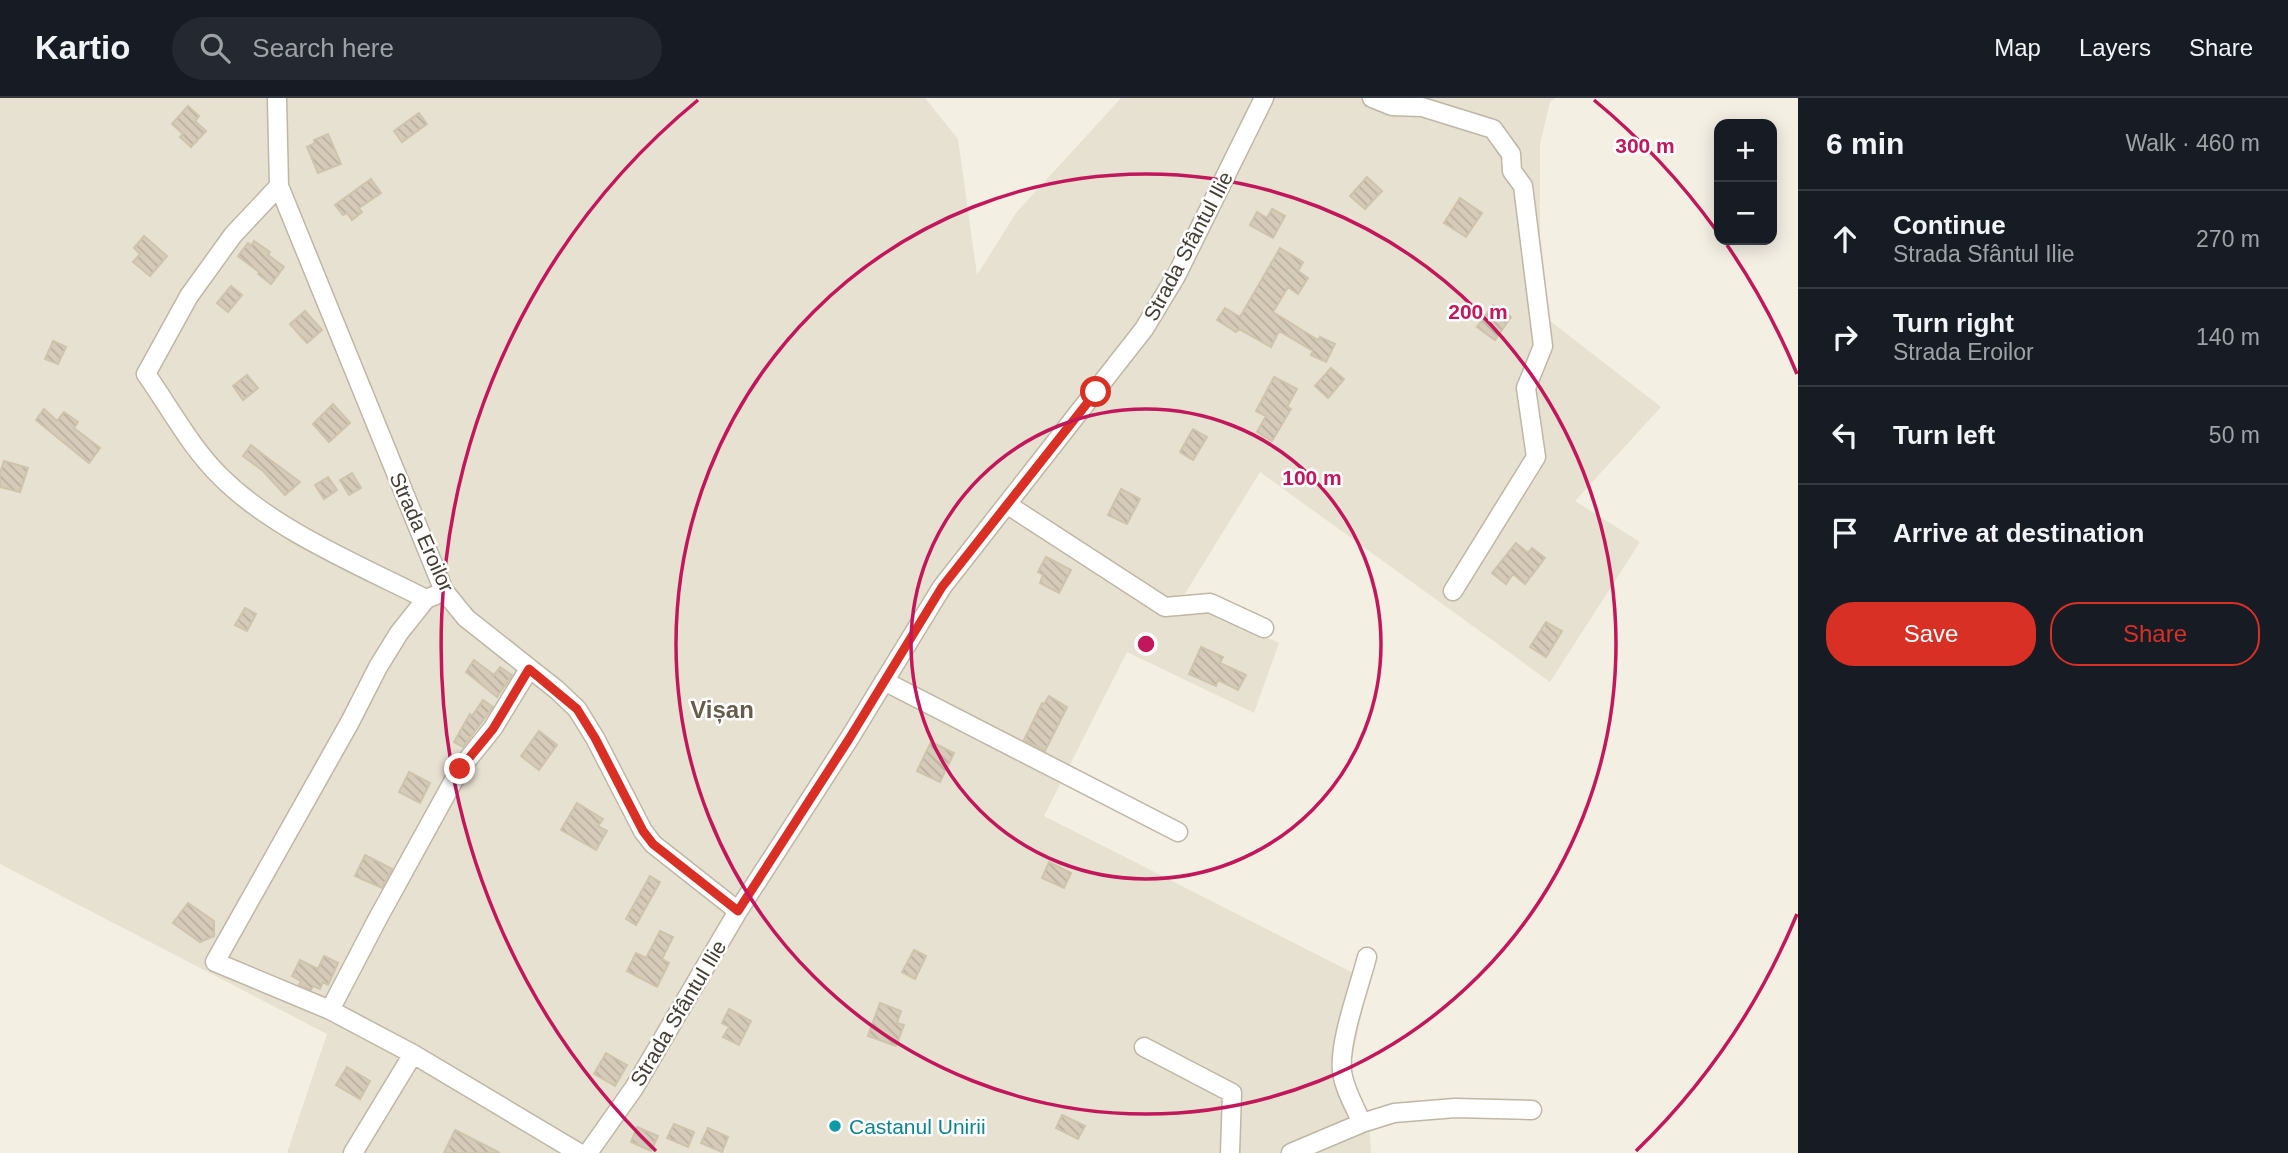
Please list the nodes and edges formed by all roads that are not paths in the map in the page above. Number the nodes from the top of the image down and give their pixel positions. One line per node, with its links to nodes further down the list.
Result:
1 (277, 98): 4 (street, Strada Eroilor)
2 (1264, 98): 5 (street, Strada Sfântul Ilie)
3 (1372, 98): 7 (street)
4 (279, 186): 6 (street, Strada Eroilor); 8 (street)
5 (1008, 505): 9 (street); 11 (street, Strada Sfântul Ilie)
6 (444, 591): 8 (street); 10 (street, Strada Eroilor)
7 (1453, 591)
8 (426, 599): 15 (street)
9 (1264, 628)
10 (529, 669): 13 (street, Strada Eroilor); 15 (street)
11 (884, 681): 12 (street); 13 (street, Strada Sfântul Ilie)
12 (1178, 832)
13 (738, 911): 22 (street, Strada Sfântul Ilie)
14 (1367, 957): 19 (street)
15 (330, 1010): 17 (street)
16 (1144, 1047): 23 (street)
17 (413, 1054): 20 (street); 21 (street)
18 (1532, 1110): 19 (street)
19 (1363, 1123): 24 (street)
20 (352, 1153)
21 (579, 1153)
22 (588, 1153)
23 (1230, 1153)
24 (1291, 1153)

